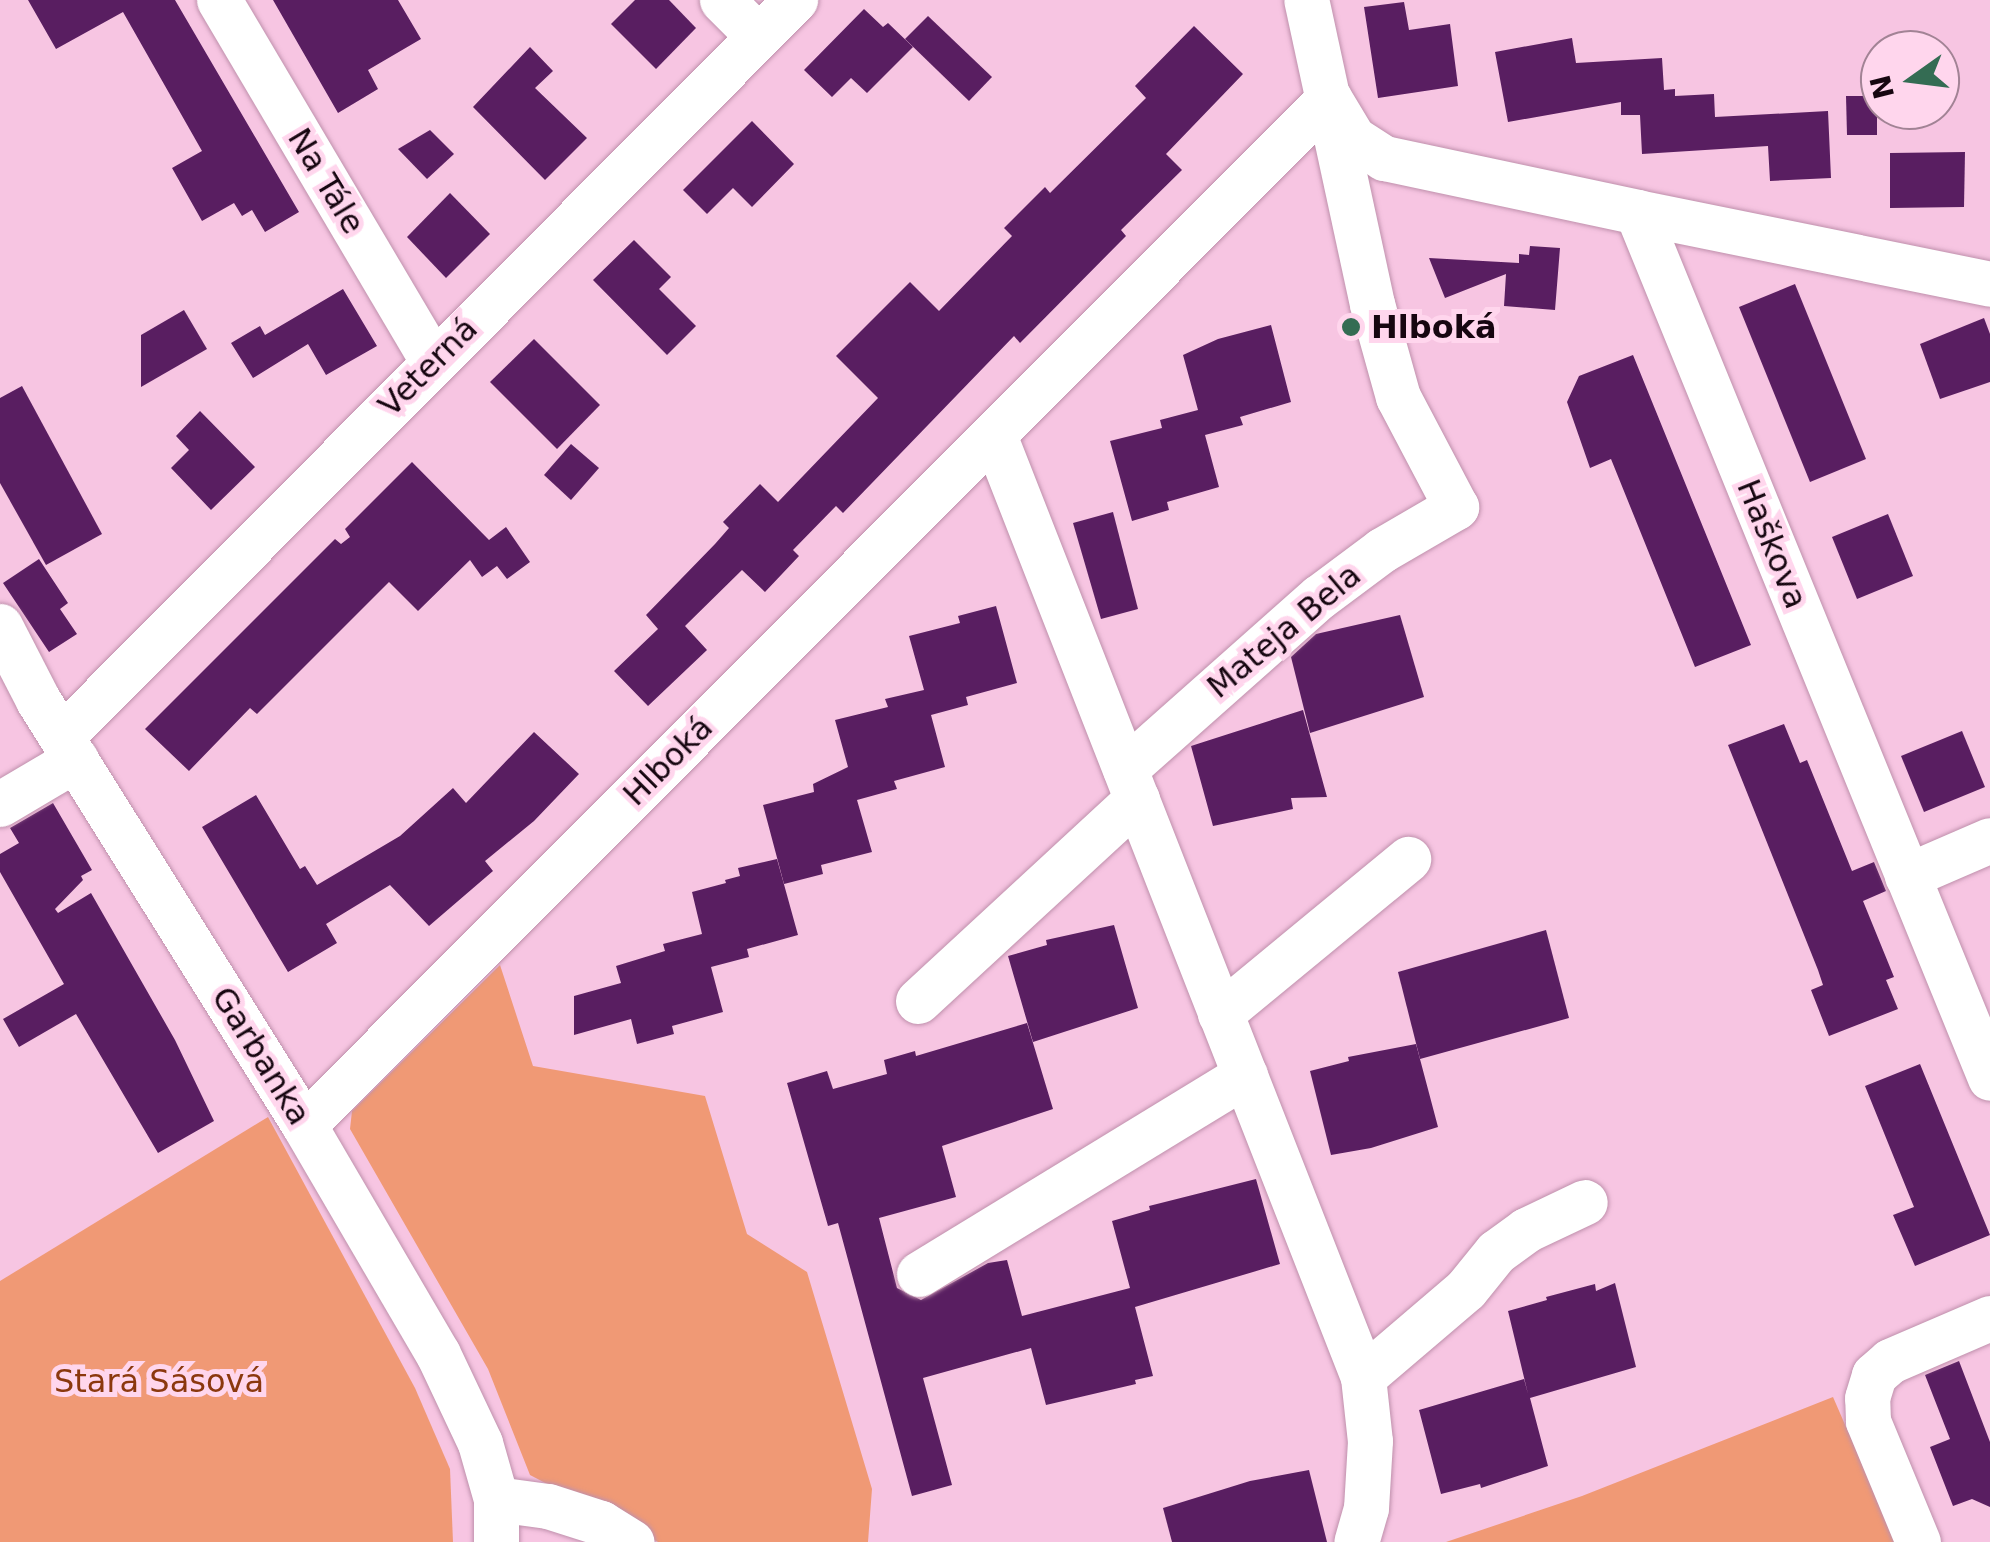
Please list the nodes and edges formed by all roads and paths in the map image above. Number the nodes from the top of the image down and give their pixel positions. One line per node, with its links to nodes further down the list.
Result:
1 (220, 0): 9 (street, Na Tále)
2 (722, 0): 5 (street)
3 (795, 0): 5 (street, Veterná)
4 (1306, 0): 6 (street)
5 (758, 36): 9 (street, Veterná)
6 (1329, 98): 7 (street); 10 (street, Hlboká); 13 (street, Mateja Bela)
7 (1637, 212): 8 (street); 17 (street, Haškova)
8 (1990, 284)
9 (433, 362): 12 (street, Veterná)
10 (994, 435): 13 (street); 22 (street, Hlboká)
11 (0, 626): 12 (street, Garbanka)
12 (69, 748): 14 (street, Veterná); 22 (street, Garbanka)
13 (1131, 784): 18 (street, Mateja Bela); 19 (street)
14 (0, 804)
15 (1990, 840): 17 (street)
16 (1408, 859): 19 (street)
17 (1907, 876): 21 (street, Haškova)
18 (918, 1002)
19 (1220, 1014): 20 (street)
20 (1244, 1076): 24 (street); 26 (street)
21 (1990, 1078)
22 (304, 1125): 27 (street, Garbanka)
23 (1585, 1202): 26 (street)
24 (919, 1274)
25 (1990, 1318): 30 (street)
26 (1363, 1377): 29 (street)
27 (496, 1520): 28 (street)
28 (631, 1542)
29 (1356, 1542)
30 (1918, 1542)

